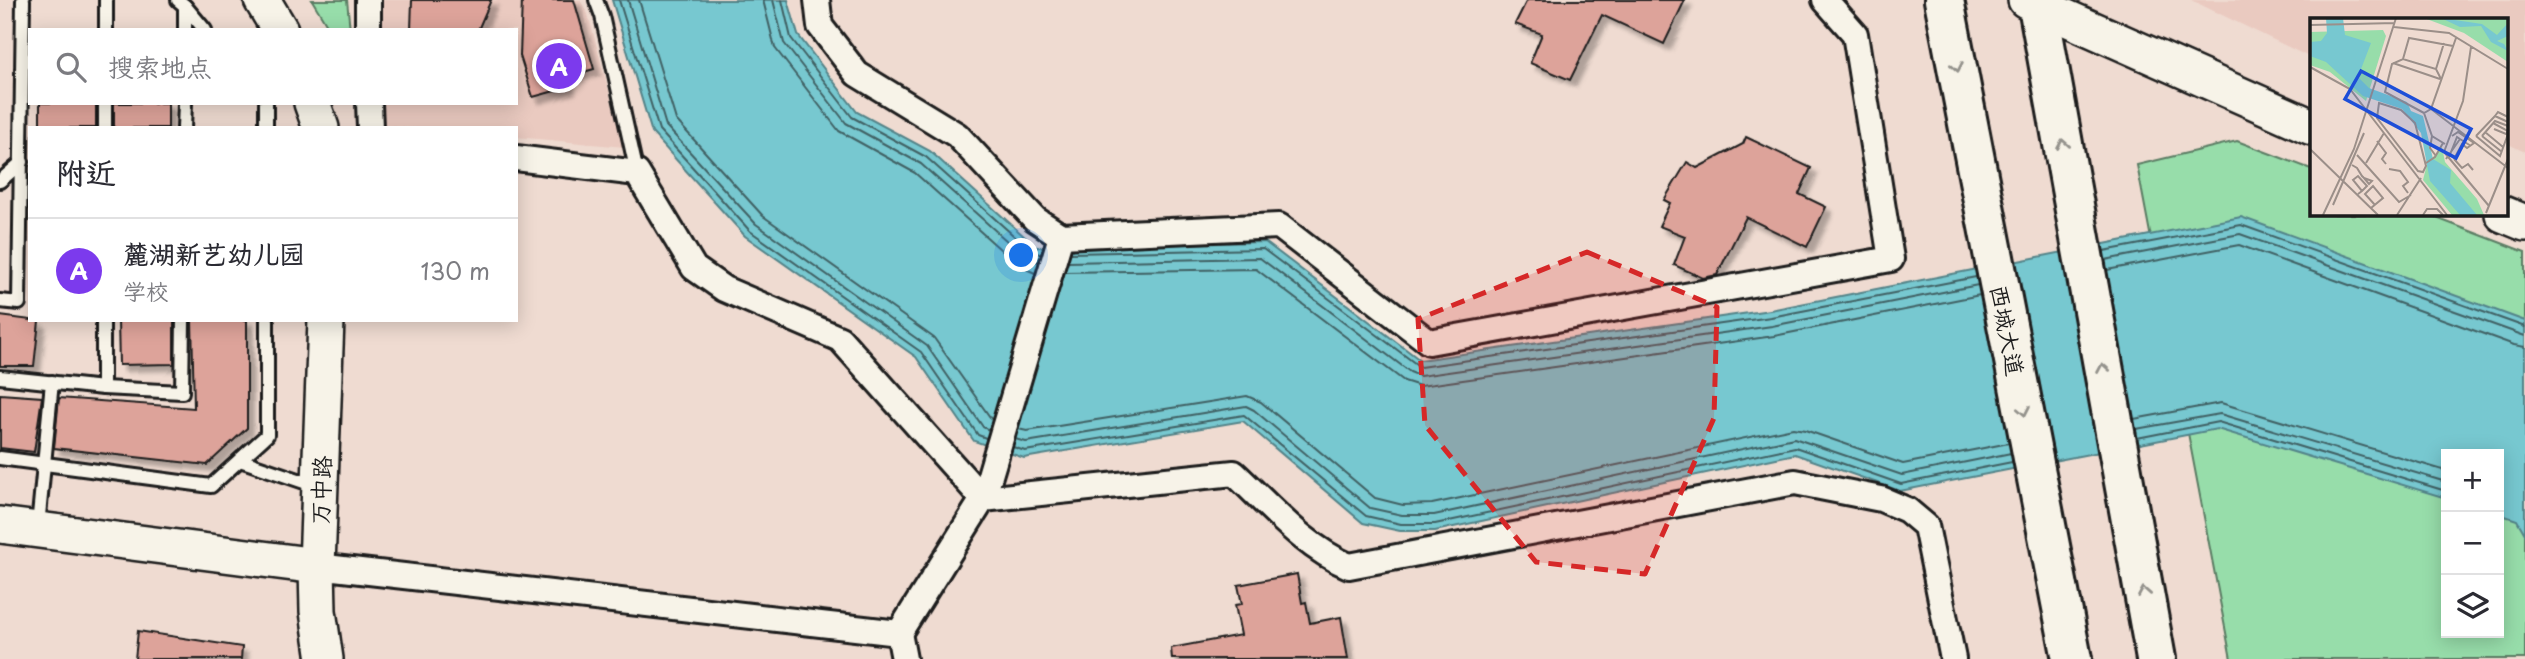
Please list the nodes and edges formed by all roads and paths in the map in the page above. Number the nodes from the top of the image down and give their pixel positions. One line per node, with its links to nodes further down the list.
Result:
1 (23, 0): 28 (lane)
2 (106, 0): 11 (lane)
3 (262, 0): 14 (street)
4 (368, 0): 15 (street)
5 (596, 0): 29 (lane)
6 (817, 0): 33 (street)
7 (1825, 0): 33 (street)
8 (1944, 0): 54 (highway, 西城大道, one-way to 54)
9 (2034, 1): 26 (street); 55 (highway, one-way to 9)
10 (182, 3): 12 (lane); 13 (lane)
11 (106, 28)
12 (185, 28)
13 (203, 28)
14 (279, 28)
15 (368, 28)
16 (105, 105): 21 (lane)
17 (185, 105): 22 (lane)
18 (266, 105): 23 (lane)
19 (314, 105): 24 (street)
20 (369, 105): 25 (street)
21 (105, 126)
22 (184, 126)
23 (266, 126)
24 (320, 126)
25 (370, 126)
26 (2310, 126)
27 (518, 158): 29 (street)
28 (22, 162): 30 (lane); 34 (lane)
29 (637, 173): 46 (street)
30 (0, 181)
31 (2505, 215): 32 (street)
32 (2525, 223)
33 (1061, 236): 46 (street)
34 (0, 300)
35 (103, 322): 41 (lane)
36 (183, 322): 41 (lane)
37 (267, 322): 43 (lane)
38 (326, 322): 45 (street, 万中路)
39 (0, 377): 40 (lane)
40 (52, 382): 41 (lane); 44 (lane)
41 (103, 388)
42 (0, 458): 44 (lane)
43 (240, 460): 44 (lane); 45 (lane)
44 (44, 464): 48 (lane)
45 (320, 487): 49 (street, 万中路)
46 (983, 499): 50 (street); 53 (street)
47 (0, 525): 48 (street)
48 (38, 530): 49 (street)
49 (317, 566): 50 (street); 51 (street, 万中路)
50 (900, 633): 52 (street)
51 (325, 659)
52 (904, 659)
53 (1953, 659)
54 (2072, 659)
55 (2156, 659)

